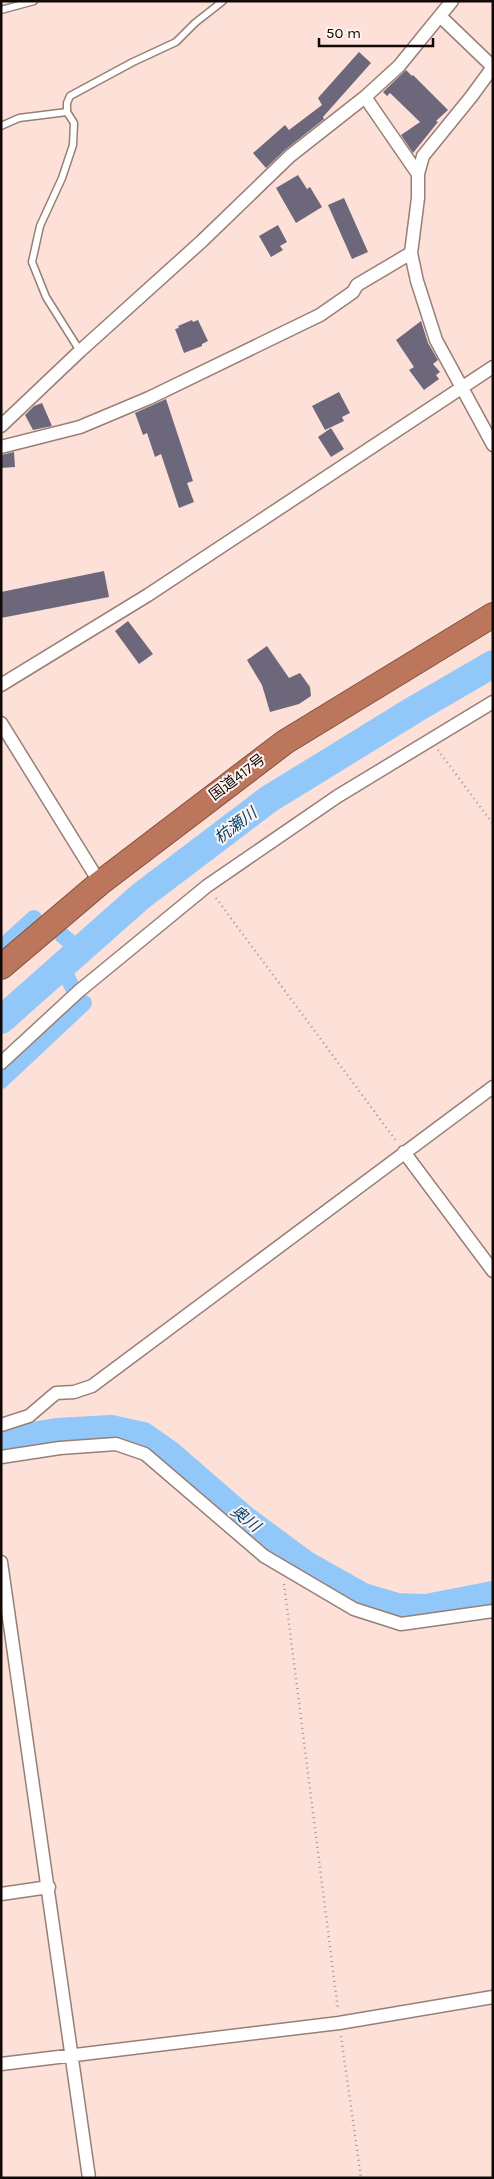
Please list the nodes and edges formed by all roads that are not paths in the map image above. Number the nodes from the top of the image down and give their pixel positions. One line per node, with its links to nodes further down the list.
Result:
1 (34, 1): 4 (lane)
2 (223, 1): 8 (lane)
3 (452, 1): 5 (street)
4 (1, 10)
5 (441, 17): 6 (street); 7 (street)
6 (493, 67): 10 (street)
7 (365, 97): 10 (street); 12 (street)
8 (67, 112): 9 (lane); 12 (lane)
9 (1, 126)
10 (418, 174): 11 (street)
11 (411, 253): 14 (street); 17 (street)
12 (80, 351): 15 (street)
13 (493, 367): 14 (street)
14 (461, 389): 16 (street); 19 (street)
15 (1, 426)
16 (493, 445)
17 (1, 447)
18 (493, 615): 22 (highway, 国道417号)
19 (1, 685)
20 (493, 702): 24 (street)
21 (1, 722): 22 (street)
22 (100, 883): 23 (highway, 国道417号)
23 (1, 967)
24 (1, 1063)
25 (493, 1087): 26 (street)
26 (404, 1152): 27 (street); 28 (street)
27 (493, 1271)
28 (1, 1425)
29 (1, 1457): 31 (street)
30 (1, 1562): 32 (street)
31 (493, 1611)
32 (48, 1887): 33 (street); 35 (street)
33 (1, 1894)
34 (493, 1998): 35 (street)
35 (71, 2055): 36 (street); 37 (street)
36 (1, 2064)
37 (89, 2178)

